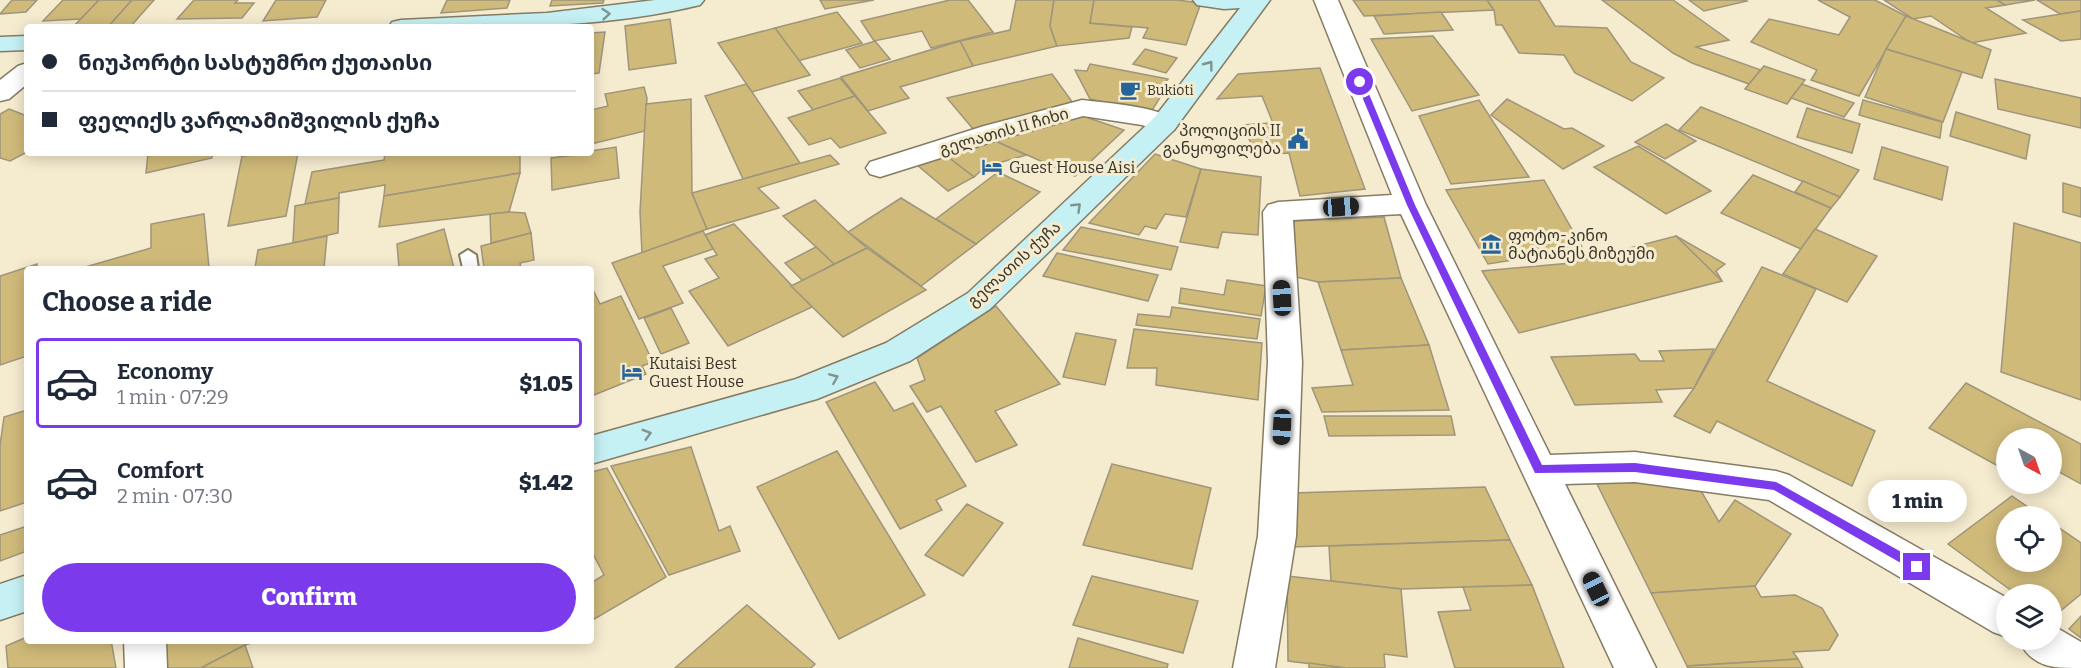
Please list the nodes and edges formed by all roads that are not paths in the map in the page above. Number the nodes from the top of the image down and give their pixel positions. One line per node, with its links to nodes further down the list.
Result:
1 (692, 0): 6 (main road, one-way to 1)
2 (1205, 0): 3 (main road)
3 (1252, 0)
4 (1258, 0): 11 (main road, გელათის ქუჩა, one-way to 4)
5 (1326, 0): 13 (street)
6 (524, 24)
7 (24, 43): 8 (main road)
8 (0, 44)
9 (24, 74): 10 (street)
10 (0, 93)
11 (1164, 124): 12 (street, გელათის II ჩიხი); 14 (main road, გელათის ქუჩა, one-way to 11)
12 (880, 168)
13 (1411, 205): 15 (street); 23 (street)
14 (594, 449)
15 (1539, 470): 18 (street); 24 (street)
16 (24, 594): 17 (main road)
17 (0, 602)
18 (1996, 614)
19 (144, 644): 22 (street)
20 (2057, 650): 21 (street)
21 (2081, 665)
22 (146, 668)
23 (1254, 668)
24 (1635, 668)

